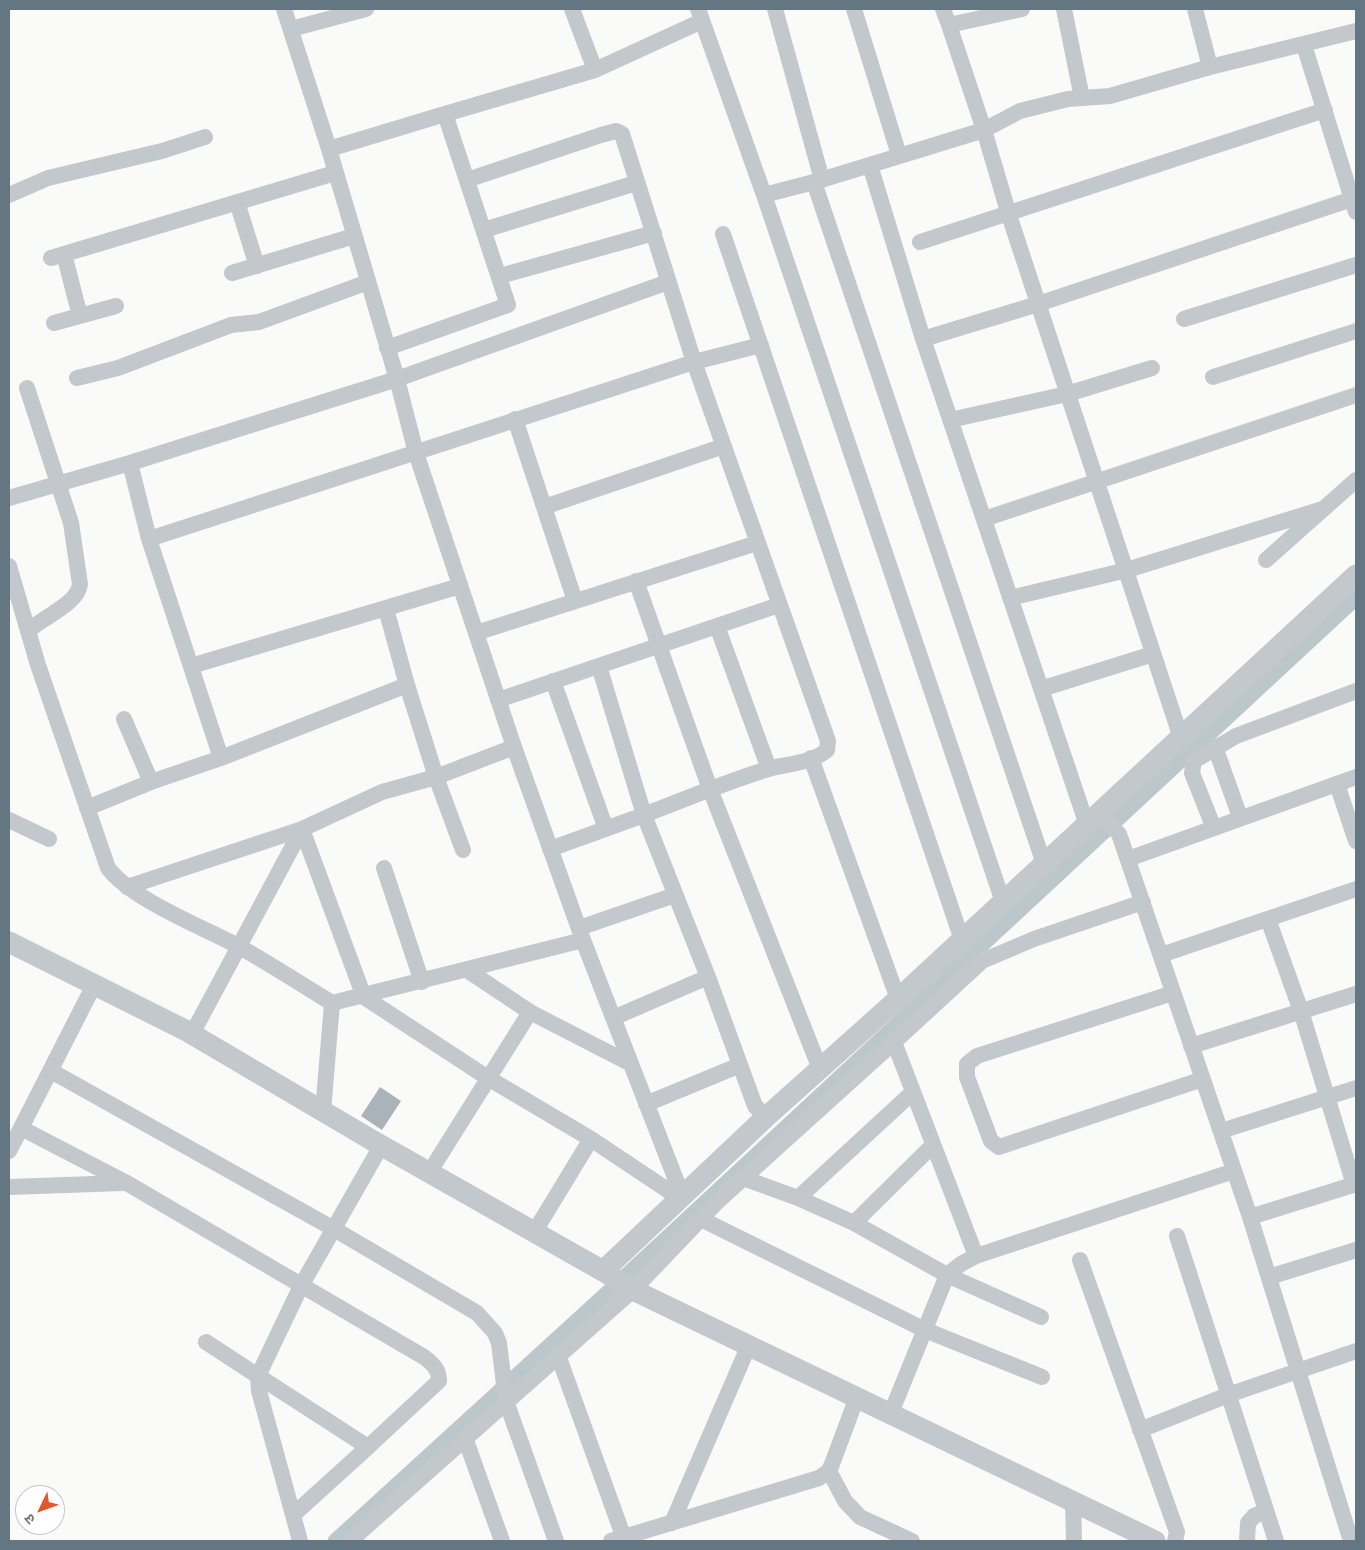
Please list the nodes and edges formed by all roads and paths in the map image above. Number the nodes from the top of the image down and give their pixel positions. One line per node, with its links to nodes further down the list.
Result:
1 (284, 9): 12 (street)
2 (366, 9): 12 (street)
3 (572, 9): 16 (street)
4 (775, 9): 27 (street)
5 (854, 9): 23 (street)
6 (943, 9): 11 (street)
7 (1022, 9): 11 (street)
8 (1064, 9): 17 (street)
9 (1195, 9): 15 (street)
10 (700, 15): 16 (street); 30 (street)
11 (949, 25): 20 (street)
12 (291, 30): 22 (street)
13 (1356, 31): 14 (street)
14 (1304, 45): 15 (street); 18 (street)
15 (1210, 67): 17 (street)
16 (595, 70): 19 (street)
17 (1082, 98): 20 (street)
18 (1325, 110): 32 (street); 33 (street)
19 (445, 114): 22 (street); 26 (street)
20 (984, 130): 23 (street); 33 (street)
21 (205, 137): 29 (street)
22 (329, 149): 25 (street)
23 (899, 156): 24 (street)
24 (870, 165): 27 (street); 51 (street)
25 (335, 173): 31 (street); 37 (street)
26 (467, 180): 28 (street); 34 (street)
27 (818, 181): 30 (street); 123 (street)
28 (636, 183): 34 (street); 35 (street)
29 (9, 195)
30 (764, 195): 128 (street)
31 (238, 202): 40 (street); 47 (street)
32 (1354, 206): 45 (street)
33 (1009, 214): 38 (street); 45 (street)
34 (484, 230): 42 (street)
35 (654, 232): 42 (street); 44 (street)
36 (723, 234): 52 (street)
37 (354, 236): 40 (street); 43 (street)
38 (920, 242)
39 (1356, 265): 48 (street)
40 (257, 266): 41 (street)
41 (232, 273)
42 (500, 276): 53 (street)
43 (368, 282): 53 (street); 57 (street)
44 (668, 282): 54 (street); 58 (street)
45 (1038, 304): 51 (street); 60 (street)
46 (116, 306): 47 (street)
47 (80, 316): 49 (street)
48 (1184, 319)
49 (54, 323)
50 (1356, 331): 56 (street)
51 (923, 339): 63 (street)
52 (761, 344): 54 (street); 132 (street)
53 (387, 348): 58 (street)
54 (694, 362): 62 (street); 64 (street)
55 (1152, 368): 60 (street)
56 (1213, 377)
57 (77, 378)
58 (397, 379): 65 (street); 66 (street)
59 (27, 388): 69 (street)
60 (1067, 394): 63 (street); 68 (street)
61 (1356, 395): 68 (street)
62 (515, 419): 65 (street); 71 (street)
63 (950, 420): 73 (street)
64 (724, 446): 71 (street); 75 (street)
65 (416, 453): 74 (street); 81 (street)
66 (130, 463): 69 (street); 74 (street)
67 (1356, 480): 72 (street)
68 (1097, 482): 73 (street); 78 (street)
69 (57, 484): 70 (street); 87 (street)
70 (9, 498)
71 (544, 507): 83 (street)
72 (1323, 509): 76 (street); 78 (street)
73 (984, 519): 82 (street)
74 (148, 539): 91 (street)
75 (757, 543): 80 (street); 84 (street)
76 (1266, 560)
77 (9, 566): 87 (street)
78 (1127, 570): 82 (street); 90 (street)
79 (1356, 576): 99 (street)
80 (636, 581): 83 (street); 89 (street)
81 (460, 586): 85 (street); 88 (street)
82 (1010, 598): 95 (street)
83 (575, 601): 88 (street)
84 (779, 605): 86 (street); 103 (street)
85 (386, 609): 91 (street); 94 (street)
86 (717, 626): 89 (street); 104 (street)
87 (28, 631): 110 (street)
88 (476, 633): 97 (street)
89 (659, 646): 92 (street); 109 (street)
90 (1153, 654): 95 (street); 99 (street)
91 (190, 666): 102 (street)
92 (599, 666): 93 (street); 111 (street)
93 (553, 681): 97 (street); 117 (street)
94 (407, 685): 102 (street); 105 (street)
95 (1041, 689): 113 (street)
96 (1356, 691): 101 (street)
97 (498, 700): 100 (street)
98 (124, 719): 107 (street)
99 (1181, 738): 113 (street)
100 (514, 747): 105 (street); 120 (street)
101 (1215, 747): 112 (street); 115 (street)
102 (221, 758): 107 (street)
103 (811, 758): 104 (street); 143 (street)
104 (769, 769): 109 (street)
105 (436, 777): 116 (street); 121 (street)
106 (1356, 777): 108 (street)
107 (151, 782): 110 (street)
108 (1337, 784): 112 (street); 119 (street)
109 (710, 789): 111 (street); 153 (street)
110 (87, 808): 125 (street)
111 (644, 815): 117 (street); 127 (street)
112 (1240, 817): 115 (street)
113 (1098, 819): 122 (street); 123 (street)
114 (9, 820): 118 (street)
115 (1213, 826): 122 (street)
116 (302, 828): 125 (street); 134 (street); 142 (street)
117 (606, 829): 120 (street)
118 (49, 839)
119 (1356, 840)
120 (550, 849): 131 (street)
121 (463, 850)
122 (1128, 859): 129 (street)
123 (1044, 864): 128 (street)
124 (384, 868): 138 (street)
125 (127, 887): 134 (street)
126 (1356, 889): 130 (street)
127 (676, 894): 131 (street); 137 (street)
128 (1003, 902): 132 (street)
129 (1143, 902): 135 (street); 149 (street)
130 (1268, 919): 135 (street); 145 (street)
131 (581, 934): 136 (street); 147 (street)
132 (962, 940): 143 (street)
133 (9, 942): 139 (street)
134 (239, 947): 144 (street); 148 (street)
135 (1161, 955): 140 (street)
136 (467, 970): 138 (street); 146 (street)
137 (708, 977): 147 (street); 152 (street)
138 (422, 982): 142 (street)
139 (94, 985): 148 (street); 154 (street)
140 (1173, 993): 150 (street); 156 (street)
141 (1356, 994): 145 (street)
142 (364, 997): 144 (street); 155 (street)
143 (898, 999): 153 (street)
144 (332, 1003): 161 (street)
145 (1301, 1011): 150 (street); 159 (street)
146 (530, 1012): 151 (street); 155 (street)
147 (613, 1018): 151 (street)
148 (192, 1034): 161 (street)
149 (894, 1042): 158 (street); 171 (street)
150 (1192, 1046): 156 (street)
151 (631, 1064): 160 (street)
152 (740, 1065): 160 (street); 162 (street)
153 (820, 1069): 162 (street)
154 (50, 1071): 163 (street); 180 (street)
155 (488, 1078): 165 (street); 170 (street)
156 (1203, 1079): 164 (street)
157 (1356, 1088): 159 (street)
158 (914, 1092): 166 (street); 176 (street)
159 (1328, 1097): 164 (street); 173 (street)
160 (646, 1104): 175 (street)
161 (323, 1112): 167 (street)
162 (766, 1117): 175 (street)
163 (21, 1128): 168 (street); 172 (street)
164 (1221, 1131): 169 (street)
165 (591, 1139): 175 (street); 181 (street)
166 (933, 1144): 179 (street); 184 (street)
167 (382, 1146): 170 (street); 180 (street)
168 (9, 1151)
169 (1234, 1171): 177 (street); 184 (street)
170 (429, 1172): 181 (street)
171 (743, 1178): 176 (street); 178 (street)
172 (125, 1182): 174 (street); 189 (street)
173 (1355, 1184): 177 (street)
174 (9, 1187)
175 (682, 1198): 186 (street)
176 (798, 1198): 179 (street)
177 (1250, 1217): 188 (street)
178 (701, 1218): 190 (street); 192 (street)
179 (854, 1223): 187 (street)
180 (334, 1229): 189 (street); 202 (street)
181 (535, 1232): 186 (street)
182 (1177, 1236): 200 (street)
183 (1356, 1250): 188 (street)
184 (976, 1256): 187 (street)
185 (1080, 1260): 204 (street)
186 (604, 1271): 190 (street)
187 (947, 1275): 191 (street); 192 (street)
188 (1269, 1277): 197 (street)
189 (301, 1286): 198 (street); 206 (street)
190 (631, 1289): 194 (street); 196 (street)
191 (1041, 1317)
192 (925, 1330): 199 (street); 203 (street)
193 (206, 1342): 198 (street)
194 (749, 1345): 201 (street); 211 (street)
195 (1356, 1351): 197 (street)
196 (558, 1355): 202 (street); 212 (street)
197 (1299, 1371): 200 (street); 223 (street)
198 (258, 1376): 206 (street); 210 (street)
199 (1042, 1377)
200 (1228, 1395): 204 (street); 209 (street)
201 (857, 1397): 203 (street); 207 (street)
202 (506, 1401): 205 (street); 217 (street)
203 (891, 1413): 208 (street)
204 (1140, 1430): 220 (street)
205 (465, 1438): 215 (street); 216 (street)
206 (368, 1447): 210 (street)
207 (828, 1471): 211 (street); 218 (street)
208 (1073, 1502): 213 (street); 219 (street)
209 (1266, 1511): 221 (street); 222 (street)
210 (293, 1515): 214 (street)
211 (672, 1523): 212 (street)
212 (620, 1540)
213 (1151, 1540)
214 (300, 1541)
215 (350, 1541)
216 (502, 1541)
217 (556, 1541)
218 (912, 1541)
219 (1074, 1541)
220 (1175, 1541)
221 (1247, 1541)
222 (1276, 1541)
223 (1351, 1541)

